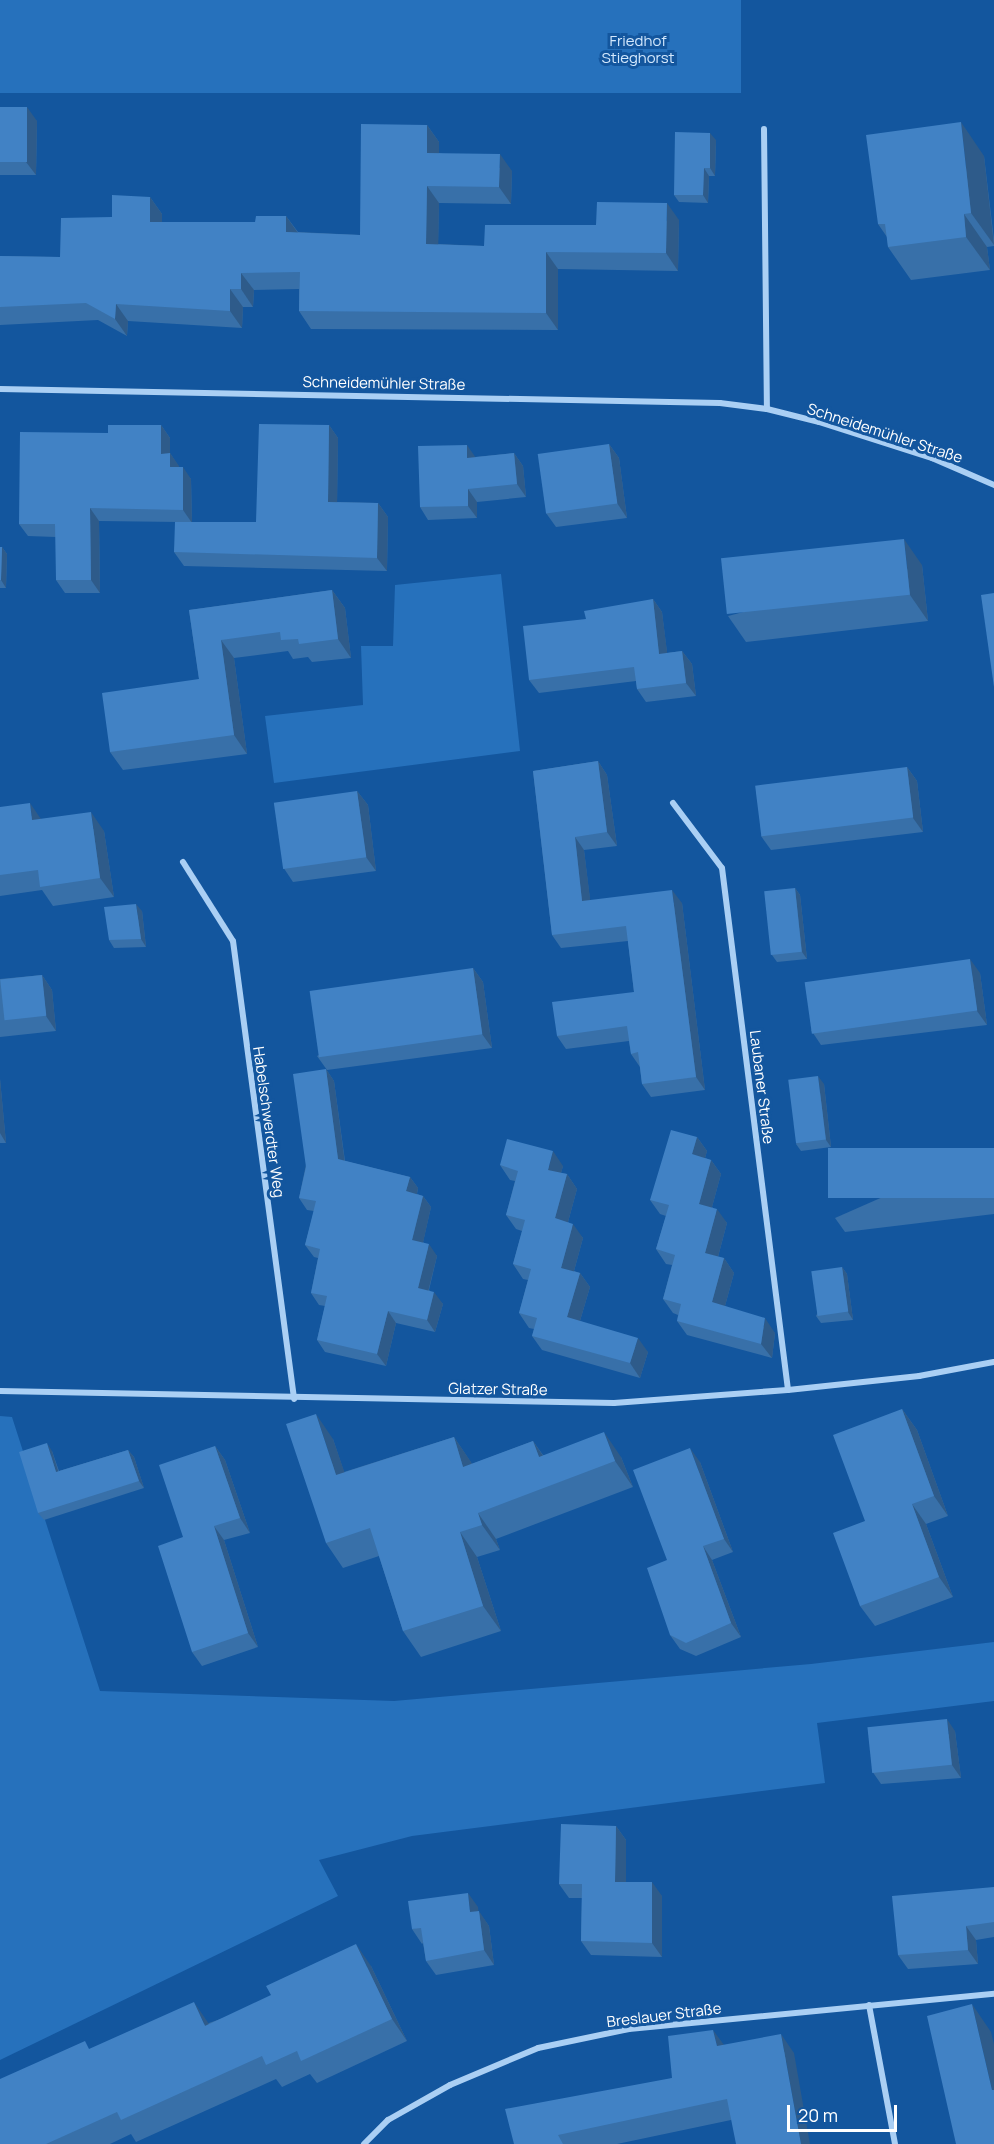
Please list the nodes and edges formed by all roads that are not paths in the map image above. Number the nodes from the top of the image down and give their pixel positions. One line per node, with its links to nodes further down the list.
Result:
1 (764, 129): 3 (street)
2 (0, 389): 3 (street, Schneidemühler Straße)
3 (767, 409): 4 (street, Schneidemühler Straße)
4 (994, 485)
5 (673, 803): 8 (street, Laubaner Straße)
6 (183, 862): 10 (street, Habelschwerdter Weg)
7 (994, 1362): 8 (street, Glatzer Straße)
8 (788, 1390): 10 (street, Glatzer Straße)
9 (0, 1391): 10 (street, Glatzer Straße)
10 (294, 1399)
11 (994, 1994): 12 (street, Breslauer Straße)
12 (869, 2006): 13 (street, Breslauer Straße); 14 (street)
13 (364, 2144)
14 (895, 2144)

